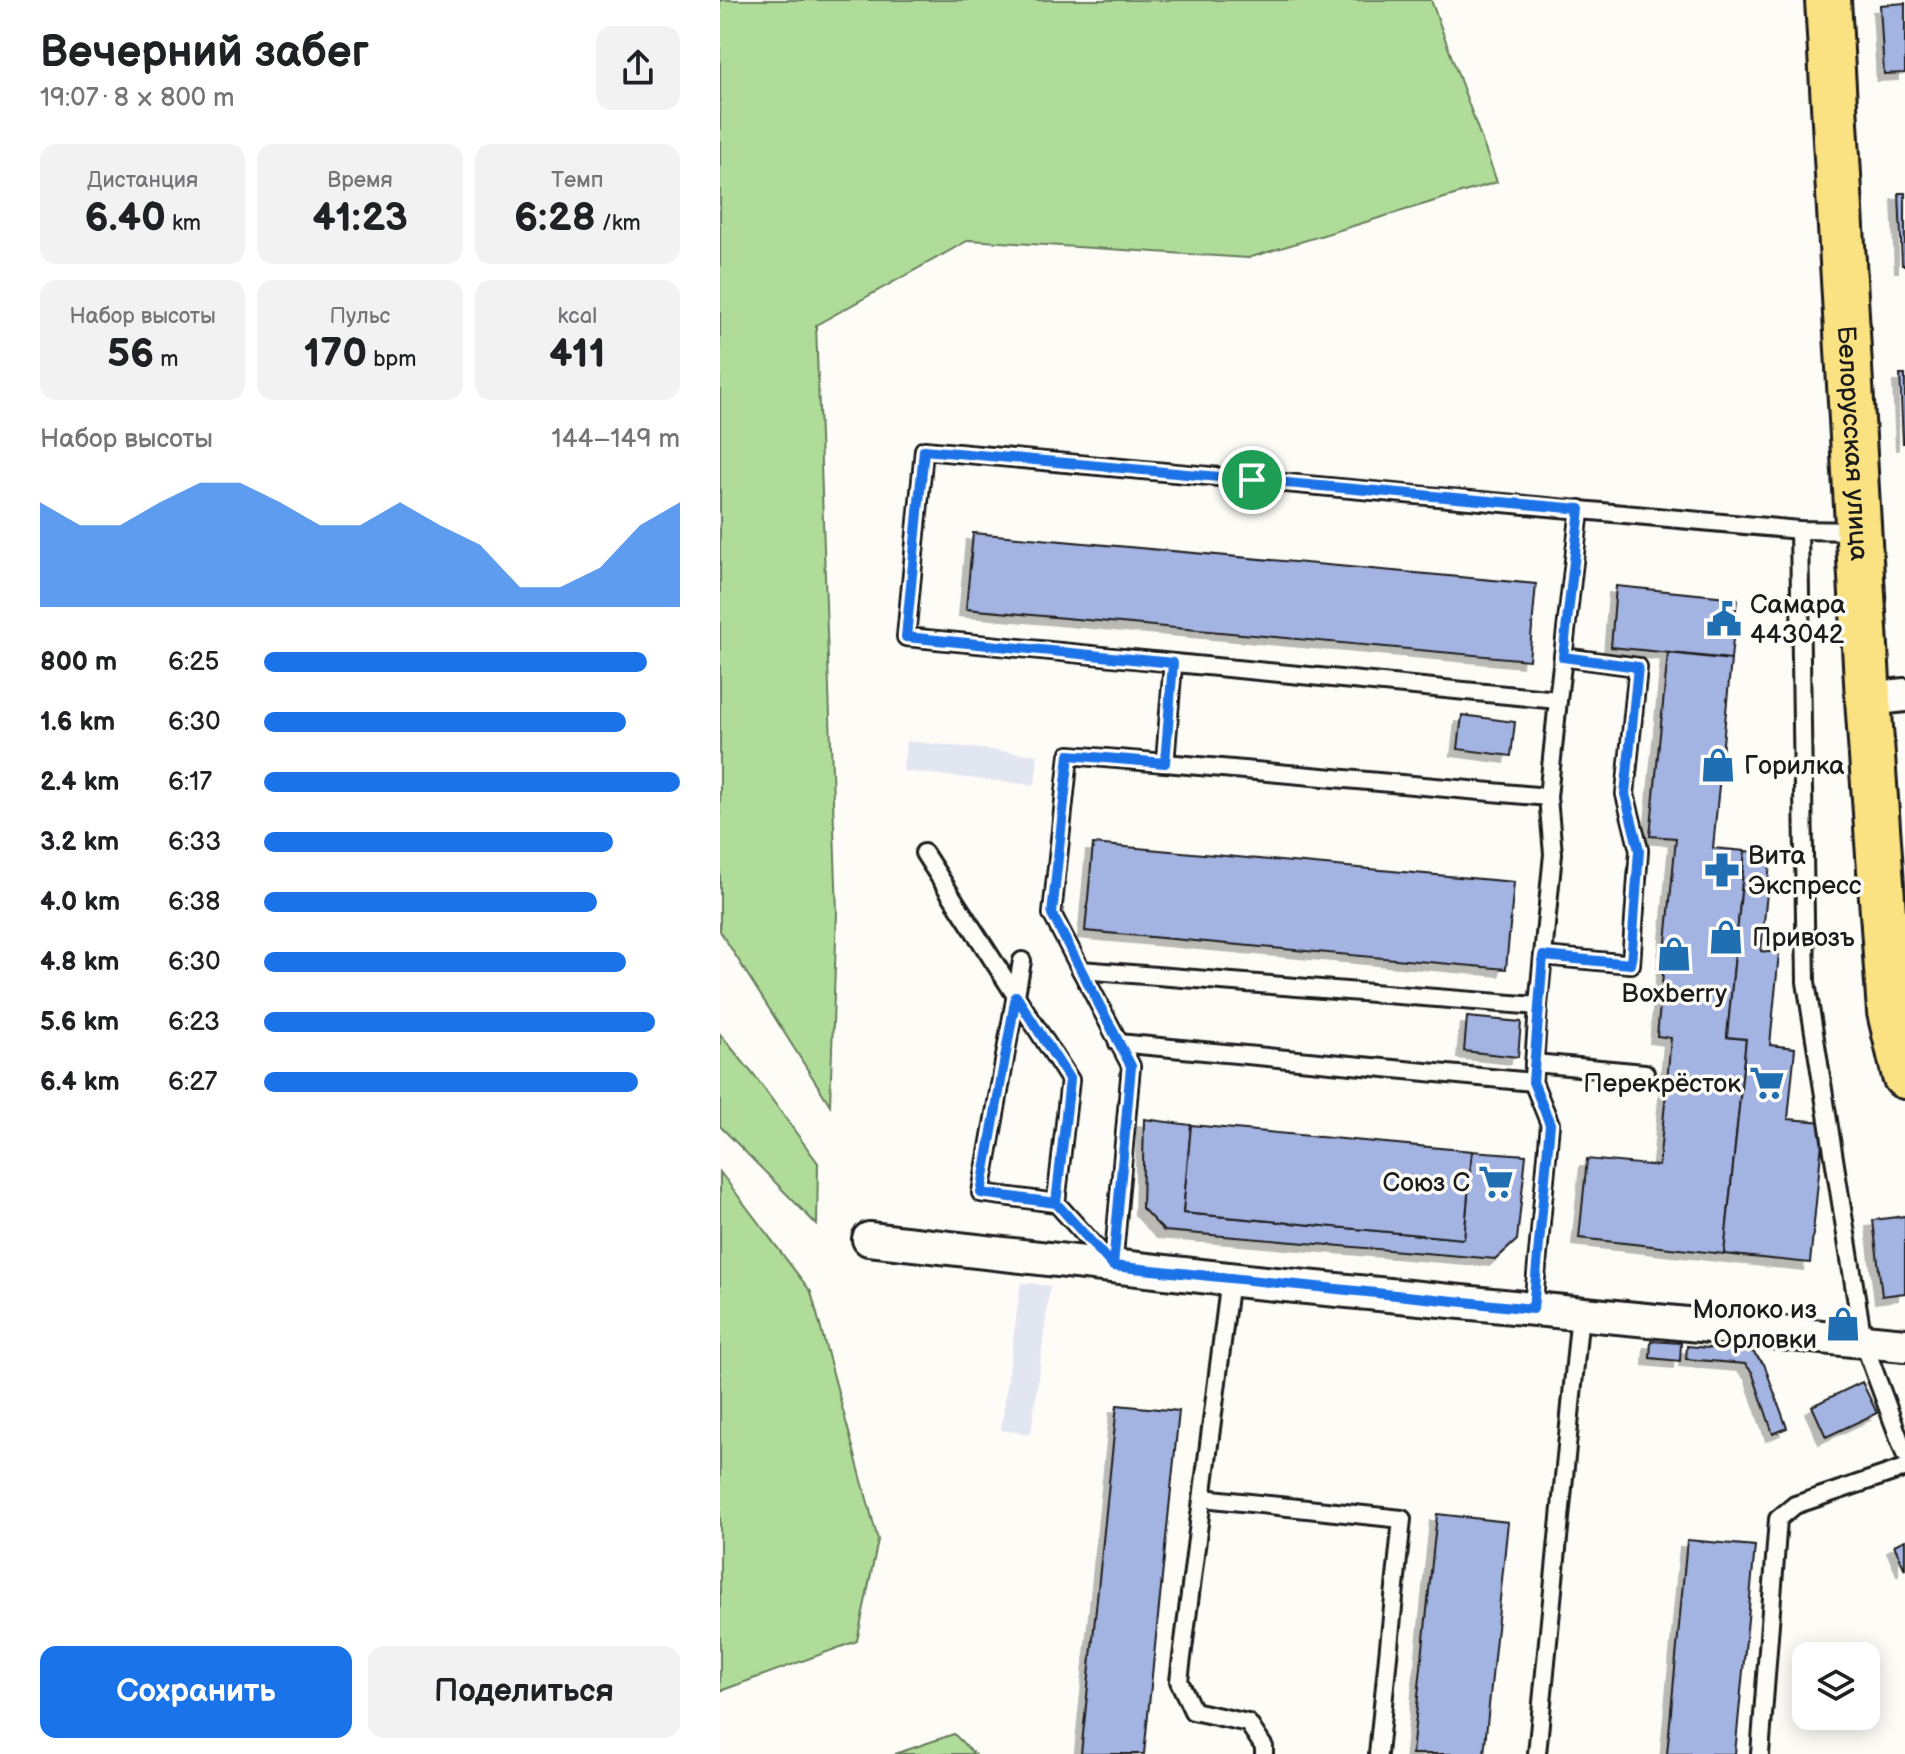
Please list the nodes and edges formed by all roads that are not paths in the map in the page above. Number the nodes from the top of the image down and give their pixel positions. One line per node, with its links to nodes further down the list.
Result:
1 (1828, 0): 4 (main road, Белорусская улица)
2 (1580, 509): 3 (lane); 5 (lane); 6 (lane)
3 (1799, 530): 4 (lane); 28 (lane)
4 (1858, 531): 7 (main road, Белорусская улица)
5 (1563, 657): 8 (lane); 12 (lane)
6 (1173, 663): 8 (lane); 9 (lane)
7 (1886, 697): 20 (main road, Белорусская улица)
8 (1558, 700): 10 (lane)
9 (1165, 763): 10 (lane); 14 (lane)
10 (1548, 797): 12 (lane)
11 (924, 853): 15 (lane)
12 (1543, 956): 16 (lane)
13 (1022, 961): 15 (lane)
14 (1081, 970): 16 (lane); 17 (lane)
15 (1016, 996): 22 (lane); 22 (lane)
16 (1538, 1006): 18 (lane)
17 (1118, 1043): 21 (lane); 24 (lane)
18 (1534, 1063): 19 (lane); 21 (lane)
19 (1645, 1073)
20 (1905, 1076)
21 (1533, 1082): 26 (lane)
22 (1056, 1203): 24 (lane)
23 (869, 1239): 24 (street)
24 (1113, 1266): 25 (street)
25 (1230, 1279): 26 (street); 32 (lane)
26 (1533, 1309): 27 (street)
27 (1580, 1313): 28 (street); 35 (lane)
28 (1863, 1341): 29 (street); 30 (lane)
29 (1905, 1345)
30 (1905, 1454)
31 (1905, 1468): 36 (lane)
32 (1203, 1498): 33 (lane); 34 (lane)
33 (1264, 1754)
34 (1378, 1754)
35 (1537, 1754)
36 (1760, 1754)

